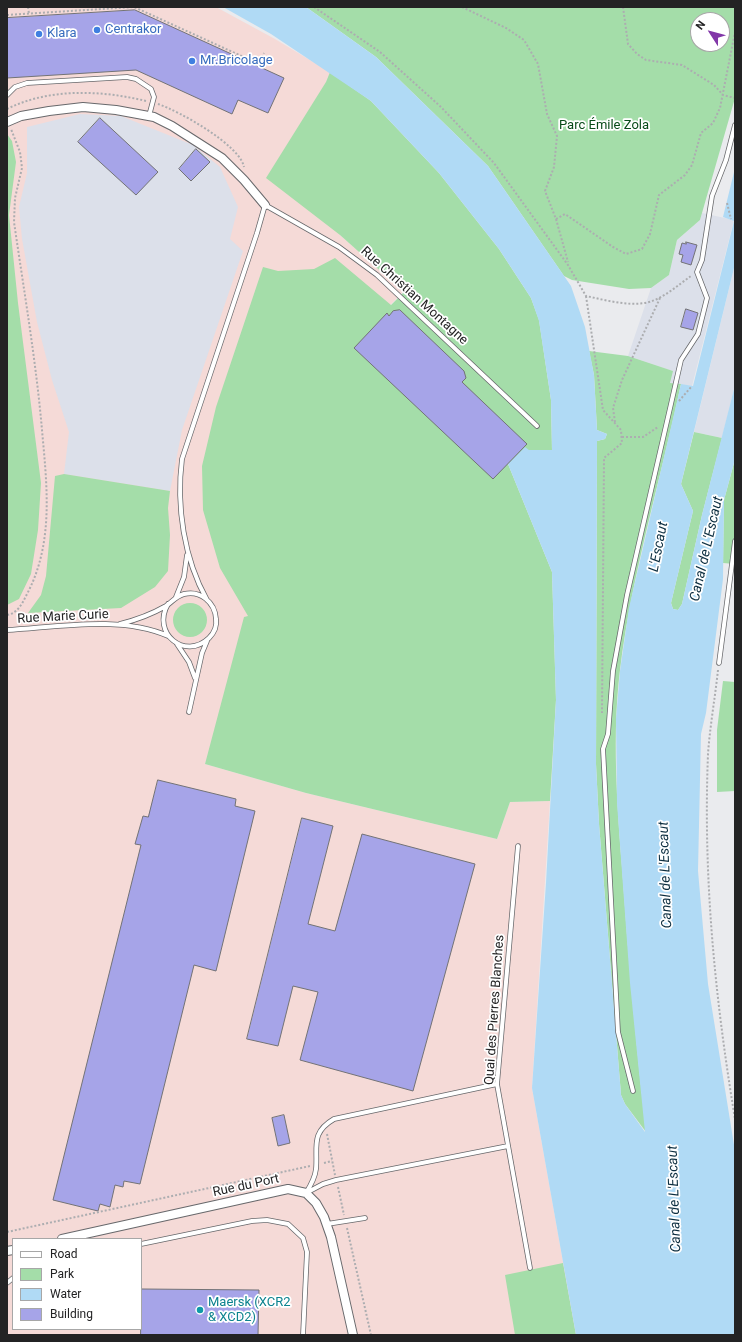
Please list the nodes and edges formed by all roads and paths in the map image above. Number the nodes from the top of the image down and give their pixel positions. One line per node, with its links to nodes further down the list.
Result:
1 (28, 7): 5 (path)
2 (314, 7): 20 (path)
3 (462, 7): 18 (path)
4 (624, 7): 11 (path)
5 (29, 14): 6 (path); 8 (path)
6 (7, 15)
7 (735, 32): 11 (path)
8 (264, 53)
9 (9, 89): 10 (lane); 13 (lane)
10 (7, 95)
11 (723, 95): 12 (path); 18 (path)
12 (735, 98)
13 (149, 116): 14 (street, Rue Christian Montagne); 17 (street, Rue Christian Montagne)
14 (7, 122): 35 (path)
15 (735, 125): 21 (lane)
16 (726, 203): 19 (path)
17 (264, 205): 28 (lane, Rue Christian Montagne); 31 (lane)
18 (556, 219): 20 (path)
19 (731, 220)
20 (568, 264): 22 (path)
21 (697, 272): 23 (path); 47 (lane)
22 (586, 296): 23 (path); 26 (path)
23 (660, 298): 26 (path)
24 (692, 386): 25 (path)
25 (677, 403)
26 (615, 423): 29 (path)
27 (660, 423): 29 (path)
28 (537, 426)
29 (622, 437): 44 (path)
30 (735, 541): 41 (lane)
31 (187, 549): 32 (lane); 33 (lane)
32 (176, 597): 33 (lane); 34 (lane)
33 (207, 600): 39 (lane)
34 (168, 604): 36 (lane, Rue Marie Curie); 38 (lane)
35 (7, 615)
36 (120, 624): 37 (lane, Rue Marie Curie); 38 (lane, Rue Marie Curie)
37 (7, 630)
38 (168, 636): 40 (lane)
39 (208, 639): 40 (lane); 42 (lane)
40 (177, 644): 42 (lane)
41 (719, 663): 48 (path)
42 (196, 679): 43 (lane)
43 (189, 712)
44 (602, 718)
45 (518, 846): 46 (lane, Quai des Pierres Blanches)
46 (497, 1084): 49 (lane); 50 (lane, Quai des Pierres Blanches)
47 (633, 1091)
48 (735, 1119)
49 (326, 1125): 51 (path); 52 (lane)
50 (508, 1146): 53 (lane); 61 (lane, Quai des Pierres Blanches)
51 (332, 1161): 52 (path); 53 (path)
52 (316, 1165): 54 (lane); 58 (path)
53 (336, 1180): 54 (lane); 56 (path)
54 (306, 1193): 57 (street); 59 (street, Rue du Port)
55 (365, 1218): 56 (lane)
56 (346, 1221): 57 (lane); 64 (path)
57 (327, 1224): 63 (street)
58 (7, 1232)
59 (67, 1238)
60 (142, 1244): 62 (lane)
61 (530, 1268)
62 (303, 1335)
63 (352, 1335)
64 (371, 1335)

